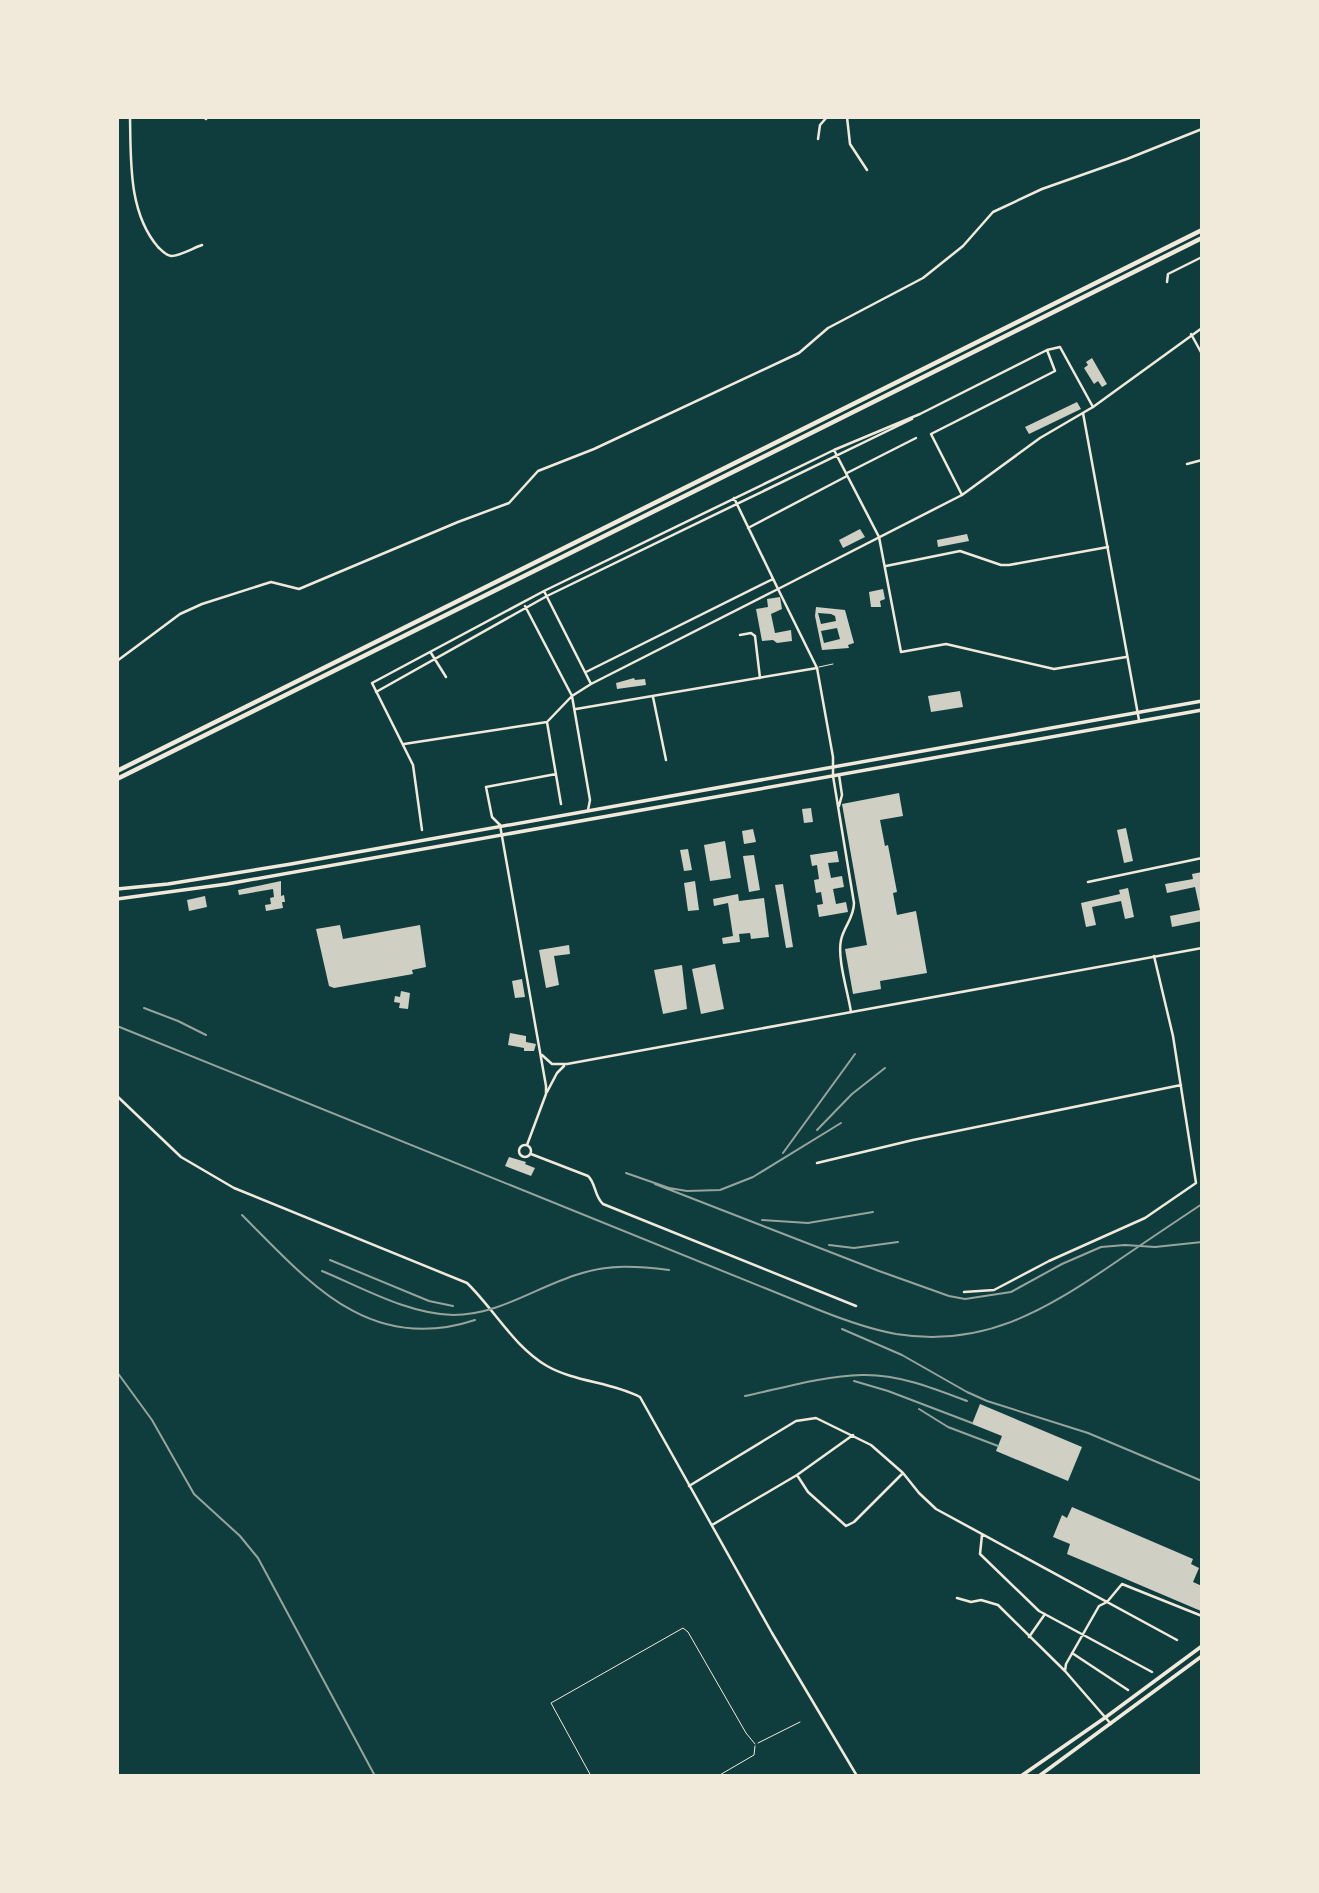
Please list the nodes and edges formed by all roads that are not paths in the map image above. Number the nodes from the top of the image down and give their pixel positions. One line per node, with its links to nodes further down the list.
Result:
1 (131, 117): 9 (street)
2 (827, 117): 5 (street)
3 (847, 117): 6 (street)
4 (1202, 129): 42 (street)
5 (818, 139)
6 (867, 170)
7 (1202, 230): 63 (highway)
8 (1202, 238): 67 (highway)
9 (202, 244)
10 (1202, 257): 11 (street)
11 (1167, 282)
12 (1202, 328): 13 (street)
13 (1191, 334): 15 (street); 16 (street)
14 (1047, 349): 16 (street); 18 (street); 25 (street)
15 (1202, 354)
16 (1093, 407): 17 (street)
17 (1083, 413): 25 (street); 30 (street)
18 (920, 414): 20 (street); 21 (street)
19 (916, 438): 24 (street)
20 (834, 450): 21 (street); 26 (street)
21 (837, 455): 24 (street); 27 (street)
22 (1202, 460): 23 (street)
23 (1187, 464)
24 (848, 474): 28 (street); 29 (street)
25 (962, 495): 29 (street)
26 (734, 498): 27 (street); 34 (street)
27 (737, 504): 28 (street); 35 (street)
28 (748, 528): 32 (street)
29 (879, 537): 31 (street); 33 (street)
30 (1108, 547): 31 (street); 40 (street)
31 (886, 565): 40 (street)
32 (773, 579): 33 (street); 45 (street)
33 (778, 589): 44 (street); 48 (street)
34 (544, 591): 35 (street); 36 (street)
35 (547, 596): 37 (street); 45 (street)
36 (523, 602): 37 (street); 39 (street)
37 (526, 607): 41 (street); 50 (street)
38 (740, 635): 47 (street)
39 (430, 652): 41 (street); 49 (street)
40 (1126, 657): 55 (street)
41 (435, 659): 46 (street); 49 (street)
42 (117, 661)
43 (833, 664): 44 (lane)
44 (817, 668): 47 (street); 59 (street)
45 (586, 672): 48 (street)
46 (446, 677)
47 (760, 678): 51 (street)
48 (591, 684): 50 (street)
49 (376, 692): 58 (street)
50 (572, 696): 53 (street); 57 (street)
51 (653, 697): 53 (street); 60 (street)
52 (1202, 701): 55 (main road)
53 (576, 709): 69 (street)
54 (1202, 710): 56 (main road)
55 (1137, 713): 56 (street); 61 (main road)
56 (1139, 721): 65 (main road)
57 (547, 722): 58 (street); 64 (street)
58 (404, 744): 72 (street)
59 (833, 759): 61 (street); 62 (street)
60 (666, 760)
61 (838, 766): 62 (main road); 65 (street)
62 (832, 767): 66 (street); 69 (main road)
63 (117, 771)
64 (556, 774): 68 (street); 71 (street)
65 (839, 774): 66 (main road); 70 (street)
66 (833, 775): 70 (street); 73 (main road)
67 (117, 779)
68 (561, 804)
69 (588, 810): 71 (main road)
70 (838, 810): 82 (street)
71 (500, 825): 73 (street); 75 (main road)
72 (422, 830)
73 (502, 834): 76 (main road); 83 (street)
74 (1202, 859): 77 (street)
75 (291, 864): 76 (main road); 78 (main road)
76 (293, 872): 79 (main road)
77 (1088, 882)
78 (117, 889)
79 (117, 899)
80 (1202, 948): 81 (street)
81 (1154, 957): 82 (street); 85 (street)
82 (851, 1012): 84 (street)
83 (542, 1055): 84 (street); 86 (street)
84 (567, 1064): 86 (street)
85 (1181, 1085): 90 (street); 91 (street)
86 (546, 1094): 88 (street)
87 (117, 1096): 96 (street)
88 (527, 1145): 89 (street); 89 (street)
89 (531, 1154): 92 (street)
90 (817, 1163)
91 (964, 1292)
92 (856, 1306)
93 (853, 1435): 94 (street); 95 (street); 96 (street)
94 (903, 1473): 95 (street); 98 (street)
95 (797, 1475): 97 (street)
96 (689, 1486): 97 (street)
97 (712, 1524): 118 (street)
98 (982, 1535): 100 (street); 101 (street)
99 (957, 1598): 104 (street)
100 (1107, 1602): 102 (street); 103 (street); 105 (street)
101 (1045, 1614): 103 (street); 104 (street)
102 (1202, 1616)
103 (1082, 1634): 107 (street); 110 (street)
104 (1029, 1637): 109 (street)
105 (1177, 1640)
106 (1202, 1646): 112 (main road)
107 (1072, 1653): 109 (street); 111 (street)
108 (1202, 1656): 114 (main road)
109 (1065, 1671): 112 (street)
110 (1152, 1672)
111 (1128, 1690)
112 (1106, 1717): 114 (street); 119 (main road)
113 (800, 1722): 115 (lane)
114 (1112, 1724): 120 (main road)
115 (755, 1744): 116 (lane); 117 (lane)
116 (590, 1776)
117 (718, 1776)
118 (857, 1776)
119 (1021, 1776)
120 (1039, 1776)

